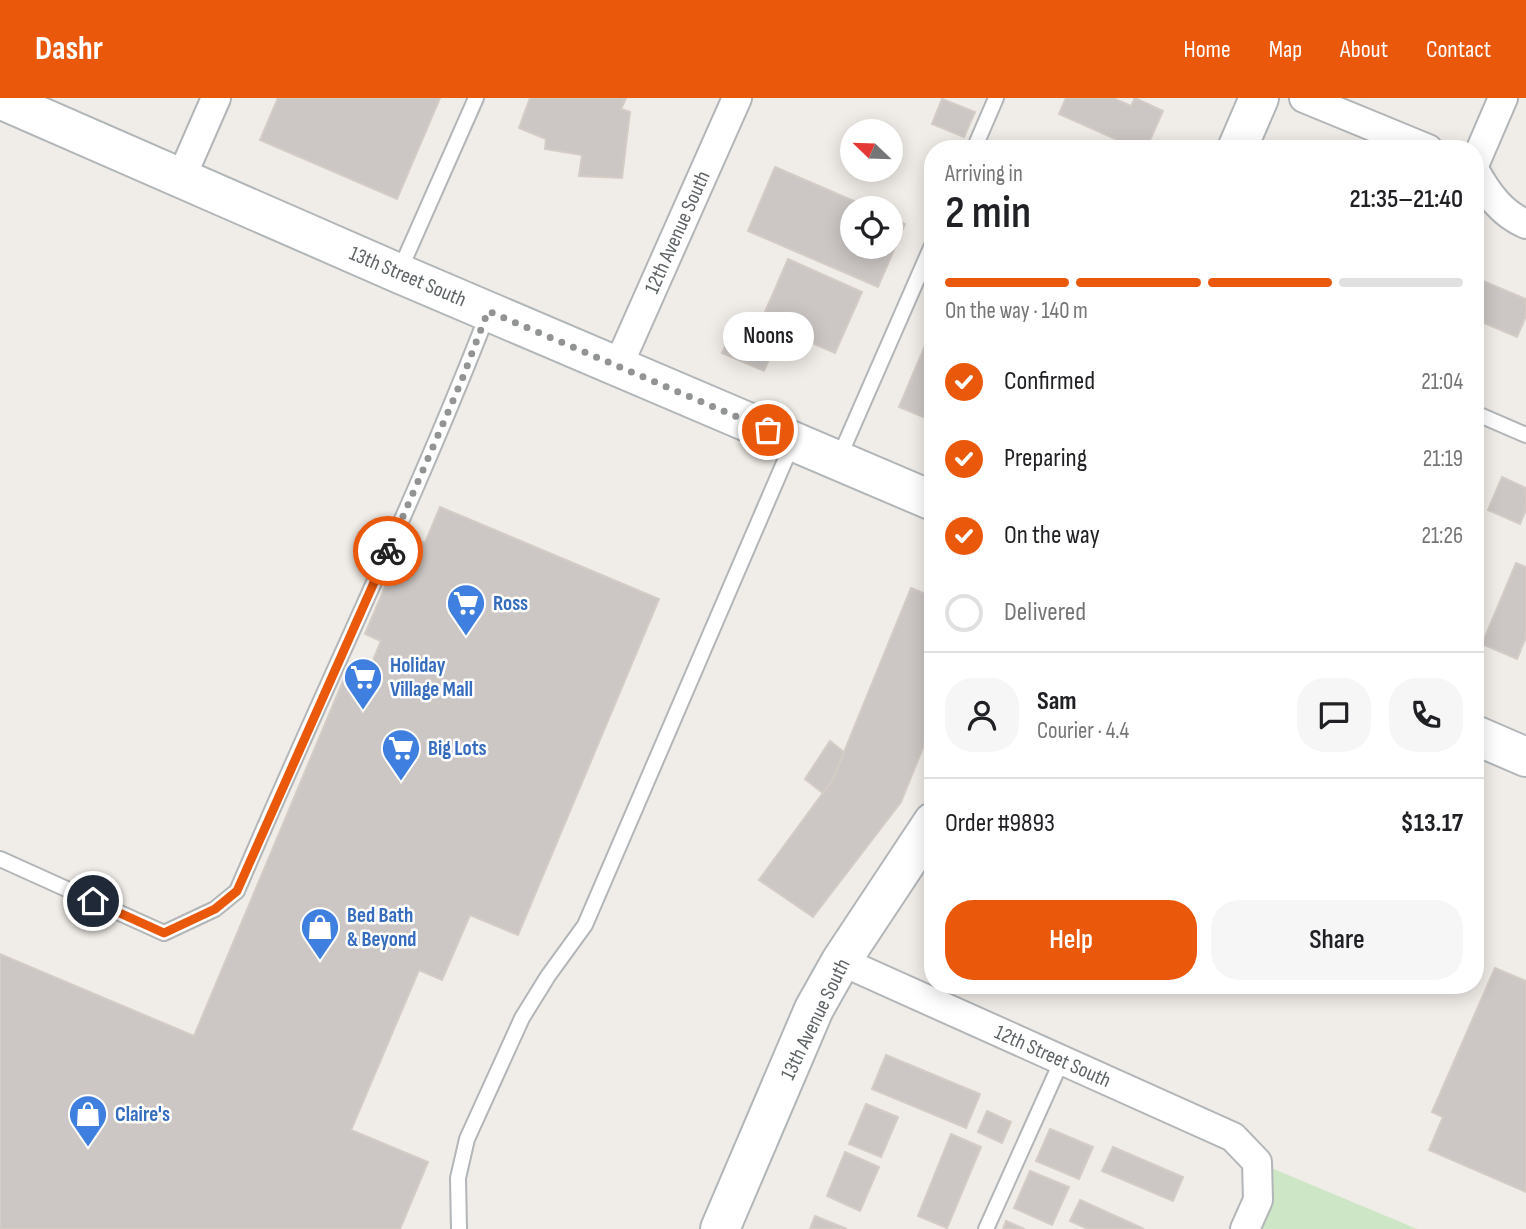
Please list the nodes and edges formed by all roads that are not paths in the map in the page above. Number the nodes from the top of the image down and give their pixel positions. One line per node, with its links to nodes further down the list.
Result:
1 (216, 98): 13 (street)
2 (476, 98): 17 (lane)
3 (737, 98): 19 (street, 12th Avenue South)
4 (996, 98): 9 (lane)
5 (1259, 98): 10 (street)
6 (1304, 98): 11 (street)
7 (1503, 98): 12 (street)
8 (0, 99): 13 (street, 13th Street South)
9 (978, 140)
10 (1241, 140)
11 (1406, 140)
12 (1484, 142)
13 (181, 178): 17 (street, 13th Street South)
14 (1484, 185): 15 (street)
15 (1526, 223)
16 (924, 264): 23 (lane)
17 (398, 273): 18 (street, 13th Street South)
18 (488, 311): 19 (street, 13th Street South); 28 (lane)
19 (618, 366): 22 (street, 13th Street South)
20 (1484, 416): 21 (lane)
21 (1526, 435)
22 (793, 441): 23 (street, 13th Street South); 31 (lane)
23 (838, 460): 24 (street, 13th Street South)
24 (924, 497)
25 (1484, 739): 26 (street)
26 (1526, 757)
27 (924, 836): 29 (street, 13th Avenue South)
28 (0, 859)
29 (841, 961): 30 (street, 12th Street South); 32 (street, 13th Avenue South)
30 (1062, 1060): 33 (lane); 34 (street, 12th Street South)
31 (459, 1229)
32 (720, 1229)
33 (986, 1229)
34 (1245, 1229)

